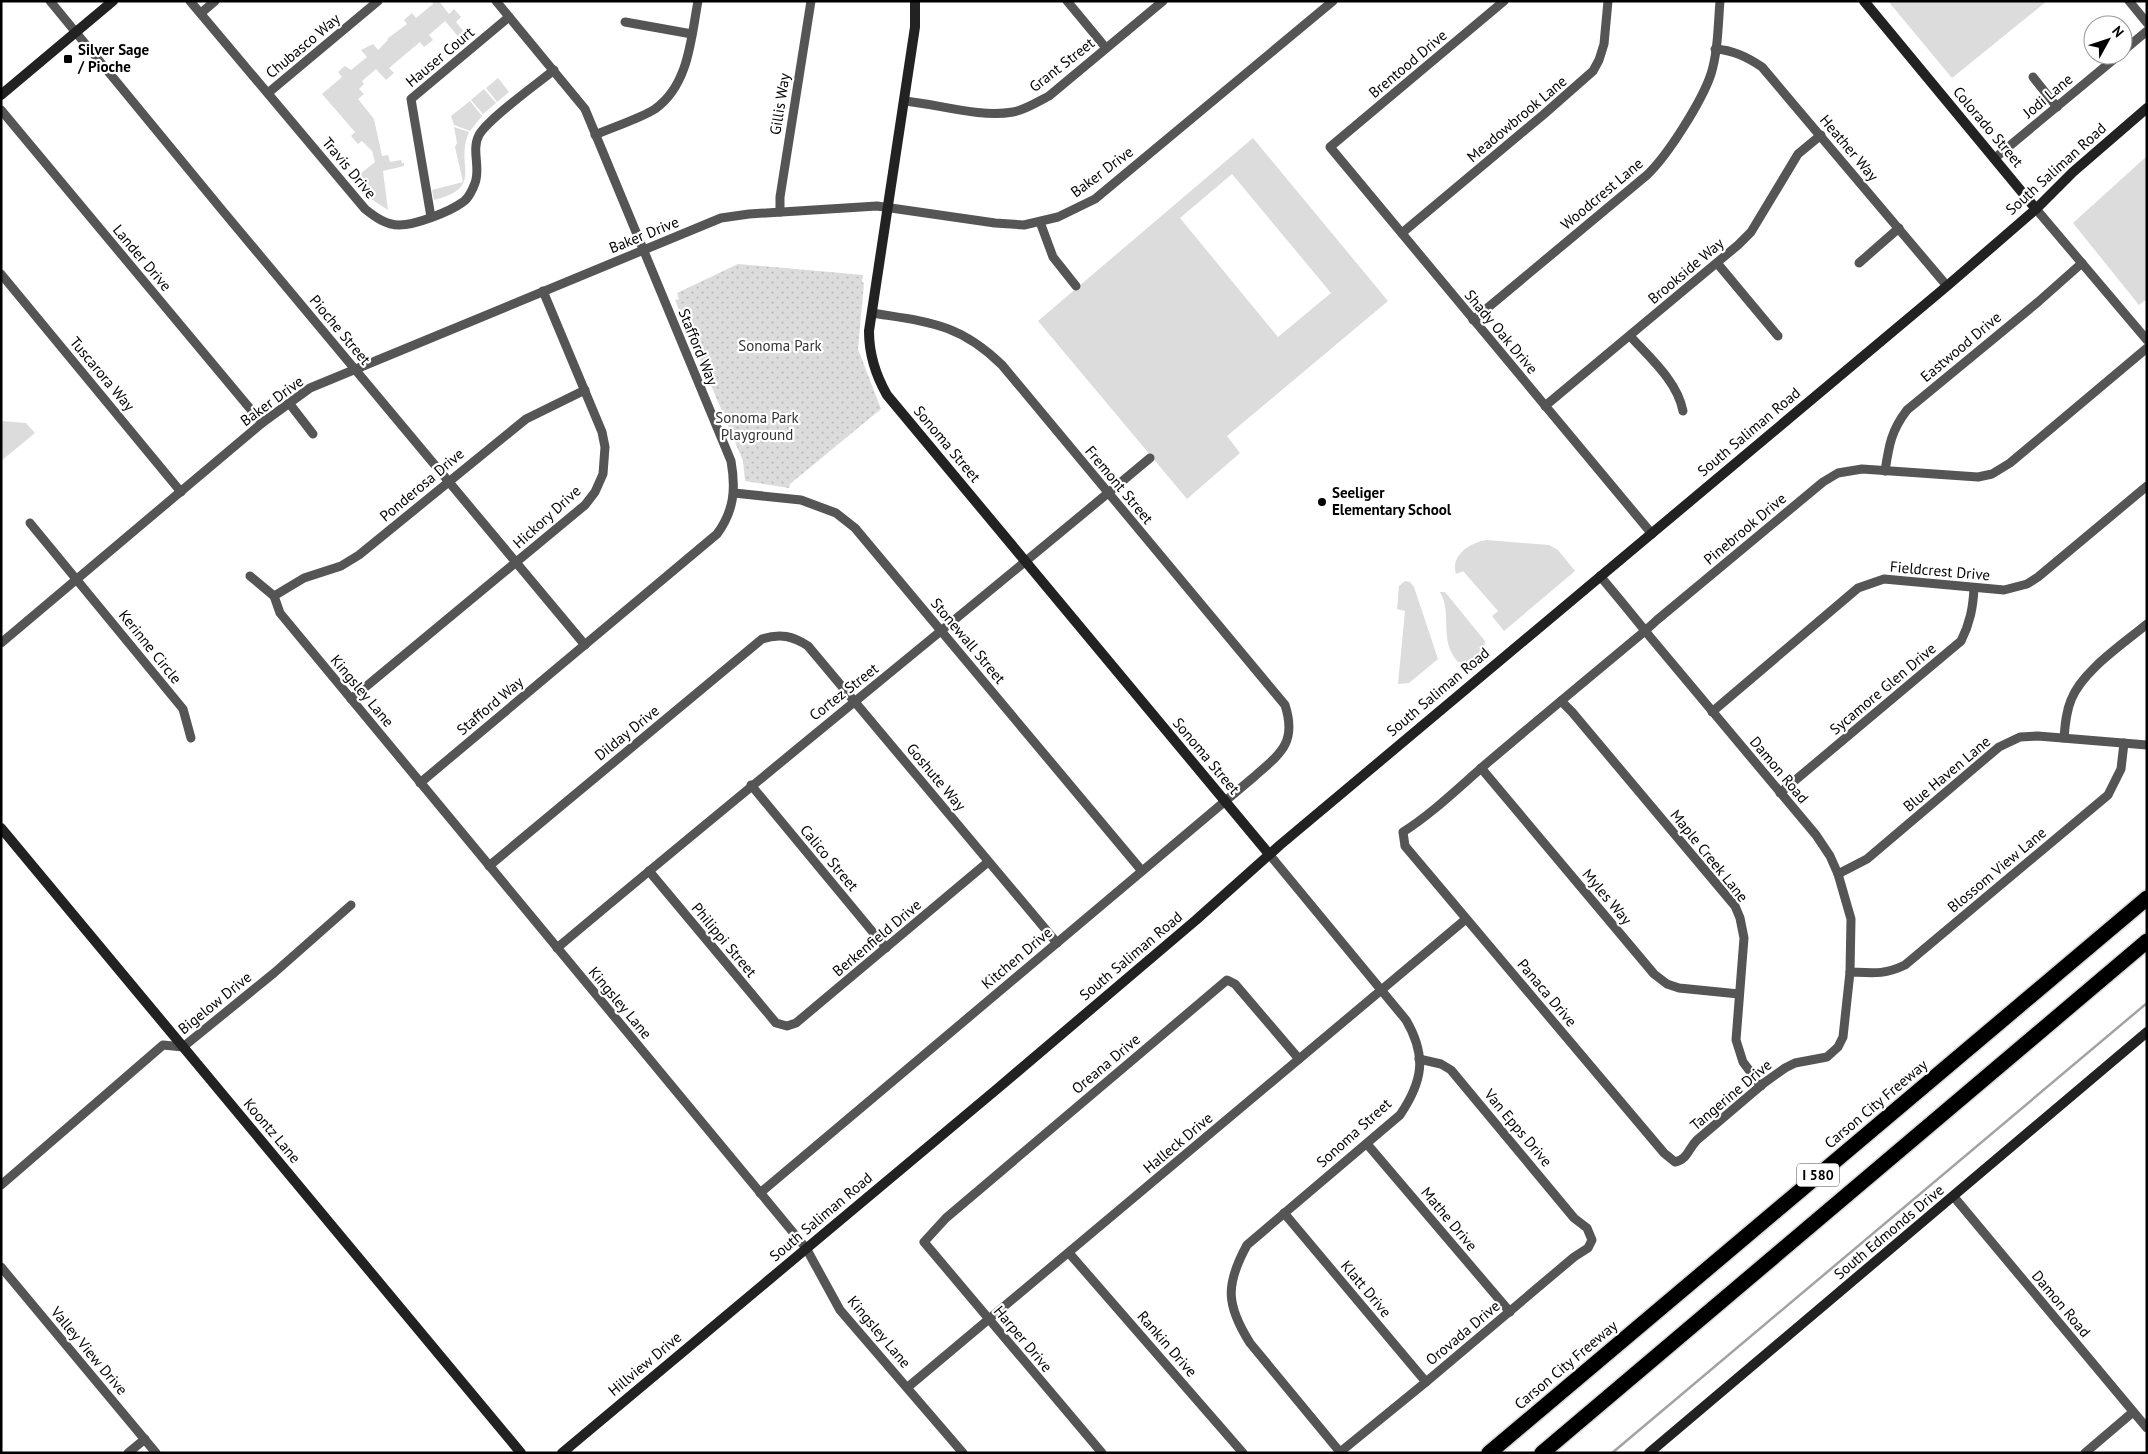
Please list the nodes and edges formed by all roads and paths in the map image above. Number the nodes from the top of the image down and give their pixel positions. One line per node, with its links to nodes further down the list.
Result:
1 (50, 1): 23 (street, Pioche Street)
2 (113, 1): 23 (street)
3 (190, 1): 18 (street, Travis Drive)
4 (215, 1): 18 (street)
5 (378, 1): 31 (street, Chubasco Way)
6 (496, 1): 19 (street, Stafford Way)
7 (698, 1): 24 (street)
8 (811, 1): 43 (street, Gillis Way)
9 (915, 1): 33 (street, Sonoma Street)
10 (1067, 1): 26 (street)
11 (1163, 1): 26 (street, Grant Street)
12 (1333, 1): 45 (street, Baker Drive)
13 (1504, 1): 39 (street, Brentood Drive)
14 (1608, 1): 47 (street, Meadowbrook Lane)
15 (1720, 1): 27 (street, Woodcrest Lane)
16 (1864, 1): 40 (street, Colorado Street)
17 (2129, 1): 21 (street)
18 (200, 13): 31 (street, Travis Drive)
19 (509, 17): 29 (street, Stafford Way); 44 (street, Hauser Court)
20 (625, 22): 24 (street)
21 (2147, 23)
22 (2147, 31): 25 (street)
23 (76, 32): 32 (street); 62 (street, Pioche Street)
24 (692, 34): 37 (street)
25 (2133, 43)
26 (1106, 48): 33 (street, Grant Street)
27 (1715, 49): 38 (street, Heather Way); 57 (street, Woodcrest Lane)
28 (2106, 65): 34 (street, Jodi Lane)
29 (554, 70): 37 (street, Stafford Way); 44 (street, Travis Drive)
30 (2034, 77): 34 (street)
31 (268, 93): 44 (street, Travis Drive)
32 (1, 95)
33 (904, 100): 41 (street, Sonoma Street)
34 (2057, 107): 40 (street, Jodi Lane)
35 (2147, 108): 42 (street, South Saliman Road)
36 (1, 110): 67 (street, Lander Drive)
37 (595, 135): 48 (street, Stafford Way)
38 (1821, 135): 46 (street, Heather Way); 49 (street, Brookside Way)
39 (1330, 147): 47 (street, Shady Oak Drive)
40 (1995, 158): 42 (street, Colorado Street)
41 (887, 206): 43 (street, Baker Drive); 45 (street, Baker Drive); 56 (street, Sonoma Street)
42 (2036, 209): 51 (street, Colorado Street); 54 (street, South Saliman Road)
43 (780, 212): 48 (street, Baker Drive)
44 (431, 217)
45 (1040, 222): 53 (street)
46 (1899, 228): 50 (street); 54 (street, Heather Way)
47 (1402, 233): 57 (street, Shady Oak Drive)
48 (644, 250): 55 (street, Baker Drive); 74 (street, Stafford Way)
49 (1717, 263): 58 (street, Brookside Way); 59 (street)
50 (1859, 263)
51 (2082, 263): 60 (street, Colorado Street); 70 (street, Eastwood Drive)
52 (1, 274): 73 (street, Tuscarora Way)
53 (1076, 286)
54 (1947, 286): 77 (street, South Saliman Road)
55 (543, 291): 62 (street, Baker Drive); 63 (street, Hickory Drive)
56 (872, 313): 75 (street, Fremont Street); 79 (street, Sonoma Street)
57 (1473, 320): 65 (street, Shady Oak Drive)
58 (1630, 336): 65 (street, Brookside Way); 66 (street)
59 (1778, 336)
60 (2147, 340)
61 (2147, 348): 70 (street, Pinebrook Drive)
62 (355, 369): 64 (street, Baker Drive); 71 (street, Pioche Street)
63 (584, 390): 71 (street, Ponderosa Drive); 78 (street, Hickory Drive)
64 (289, 403): 67 (street, Baker Drive); 68 (street)
65 (1545, 406): 77 (street, Shady Oak Drive)
66 (1683, 411)
67 (262, 424): 73 (street, Baker Drive)
68 (313, 434)
69 (1150, 458): 75 (street, Cortez Street)
70 (1886, 470): 86 (street, Pinebrook Drive)
71 (448, 481): 78 (street, Pioche Street); 84 (street, Ponderosa Drive)
72 (2147, 486): 83 (street, Fieldcrest Drive)
73 (181, 492): 82 (street, Baker Drive)
74 (734, 493): 87 (street, Stonewall Street); 90 (street, Stafford Way)
75 (1108, 493): 79 (street, Cortez Street); 97 (street, Fremont Street)
76 (30, 523): 82 (street, Kerinne Circle)
77 (1652, 534): 81 (street, South Saliman Road)
78 (516, 562): 90 (street, Pioche Street); 91 (street, Hickory Drive)
79 (1025, 562): 87 (street, Cortez Street); 104 (street, Sonoma Street)
80 (250, 576): 84 (street, Kingsley Lane)
81 (1600, 576): 86 (street, Damon Road); 107 (street, South Saliman Road)
82 (76, 579): 89 (street, Baker Drive); 95 (street, Kerinne Circle)
83 (1974, 588): 94 (street, Fieldcrest Drive); 103 (street, Sycamore Glen Drive)
84 (274, 596): 91 (street, Kingsley Lane)
85 (2147, 624): 96 (street)
86 (1645, 630): 93 (street, Pinebrook Drive); 94 (street, Damon Road)
87 (942, 631): 92 (street, Cortez Street); 111 (street, Stonewall Street)
88 (789, 637): 92 (street, Goshute Way); 109 (street, Dilday Drive)
89 (1, 643)
90 (585, 645): 101 (street, Stafford Way)
91 (351, 700): 101 (street, Kingsley Lane)
92 (854, 701): 102 (street, Cortez Street); 108 (street, Goshute Way)
93 (1561, 701): 100 (street, Pinebrook Drive); 122 (street, Maple Creek Lane)
94 (1712, 712): 103 (street, Damon Road)
95 (191, 738)
96 (2064, 738): 98 (street, Blue Haven Lane); 112 (street, Blue Haven Lane)
97 (1288, 740): 104 (street, Kitchen Drive)
98 (2124, 743): 99 (street, Blue Haven Lane); 120 (street, Blossom View Lane)
99 (2147, 745)
100 (1481, 768): 106 (street, Pinebrook Drive); 122 (street, Myles Way)
101 (420, 783): 109 (street, Kingsley Lane)
102 (751, 785): 110 (street, Cortez Street); 119 (street, Calico Street)
103 (1780, 793): 112 (street, Damon Road)
104 (1225, 802): 107 (street, Sonoma Street); 111 (street, Kitchen Drive)
105 (1, 828): 126 (street, Koontz Lane)
106 (1402, 838): 115 (street, Panaca Drive)
107 (1269, 854): 121 (street, Sonoma Street); 138 (street, South Saliman Road)
108 (988, 862): 117 (street, Goshute Way); 119 (street, Berkenfield Drive)
109 (489, 866): 118 (street, Kingsley Lane)
110 (649, 871): 118 (street, Cortez Street); 124 (street, Philippi Street)
111 (1142, 871): 117 (street, Kitchen Drive)
112 (1838, 874): 120 (street, Damon Road)
113 (2147, 898): 157 (highway, Carson City Freeway / I 580)
114 (351, 905): 126 (street, Bigelow Drive)
115 (1466, 919): 121 (street, Halleck Drive); 131 (street, Panaca Drive)
116 (2146, 941): 158 (highway, I 580)
117 (1056, 942): 133 (street, Kitchen Drive)
118 (557, 948): 133 (street, Kingsley Lane)
119 (886, 948): 124 (street, Berkenfield Drive)
120 (1850, 972): 123 (street, Damon Road)
121 (1382, 990): 127 (street, Halleck Drive); 128 (street, Sonoma Street)
122 (1739, 994): 129 (street, Maple Creek Lane)
123 (1845, 1017): 129 (street, Tangerine Drive)
124 (780, 1025)
125 (2147, 1032): 134 (street, South Edmonds Drive)
126 (183, 1047): 132 (street, Bigelow Drive); 152 (street, Koontz Lane)
127 (1299, 1059): 137 (street, Oreana Drive); 139 (street, Halleck Drive)
128 (1419, 1059): 130 (street, Sonoma Street); 136 (street, Van Epps Drive)
129 (1761, 1086): 131 (street, Tangerine Drive)
130 (1367, 1144): 135 (street, Sonoma Street); 142 (street, Mathe Drive)
131 (1675, 1162)
132 (1, 1184)
133 (760, 1193): 138 (street, Kingsley Lane)
134 (1954, 1197): 146 (street, Damon Road); 159 (street, South Edmonds Drive)
135 (1284, 1213): 144 (street, Klatt Drive); 149 (street, Sonoma Street)
136 (1587, 1228): 142 (street, Orovada Drive)
137 (924, 1242): 143 (street, Harper Drive)
138 (806, 1248): 141 (street, South Saliman Road); 145 (street, Kingsley Lane)
139 (1069, 1253): 143 (street, Halleck Drive); 156 (street, Rankin Drive)
140 (1, 1267): 148 (street, Valley View Drive)
141 (748, 1298): 153 (street, Hillview Drive)
142 (1510, 1312): 144 (street, Orovada Drive)
143 (988, 1318): 145 (street, Halleck Drive); 155 (street, Harper Drive)
144 (1426, 1382): 149 (street, Orovada Drive)
145 (908, 1387): 154 (street, Kingsley Lane)
146 (2133, 1412): 147 (street, Damon Road); 160 (street)
147 (2147, 1428)
148 (145, 1439): 150 (street); 151 (street, Valley View Drive)
149 (1340, 1452)
150 (128, 1453)
151 (156, 1453)
152 (521, 1453)
153 (562, 1453)
154 (962, 1453)
155 (1102, 1453)
156 (1243, 1453)
157 (1489, 1453)
158 (1542, 1453)
159 (1649, 1453)
160 (2085, 1453)

